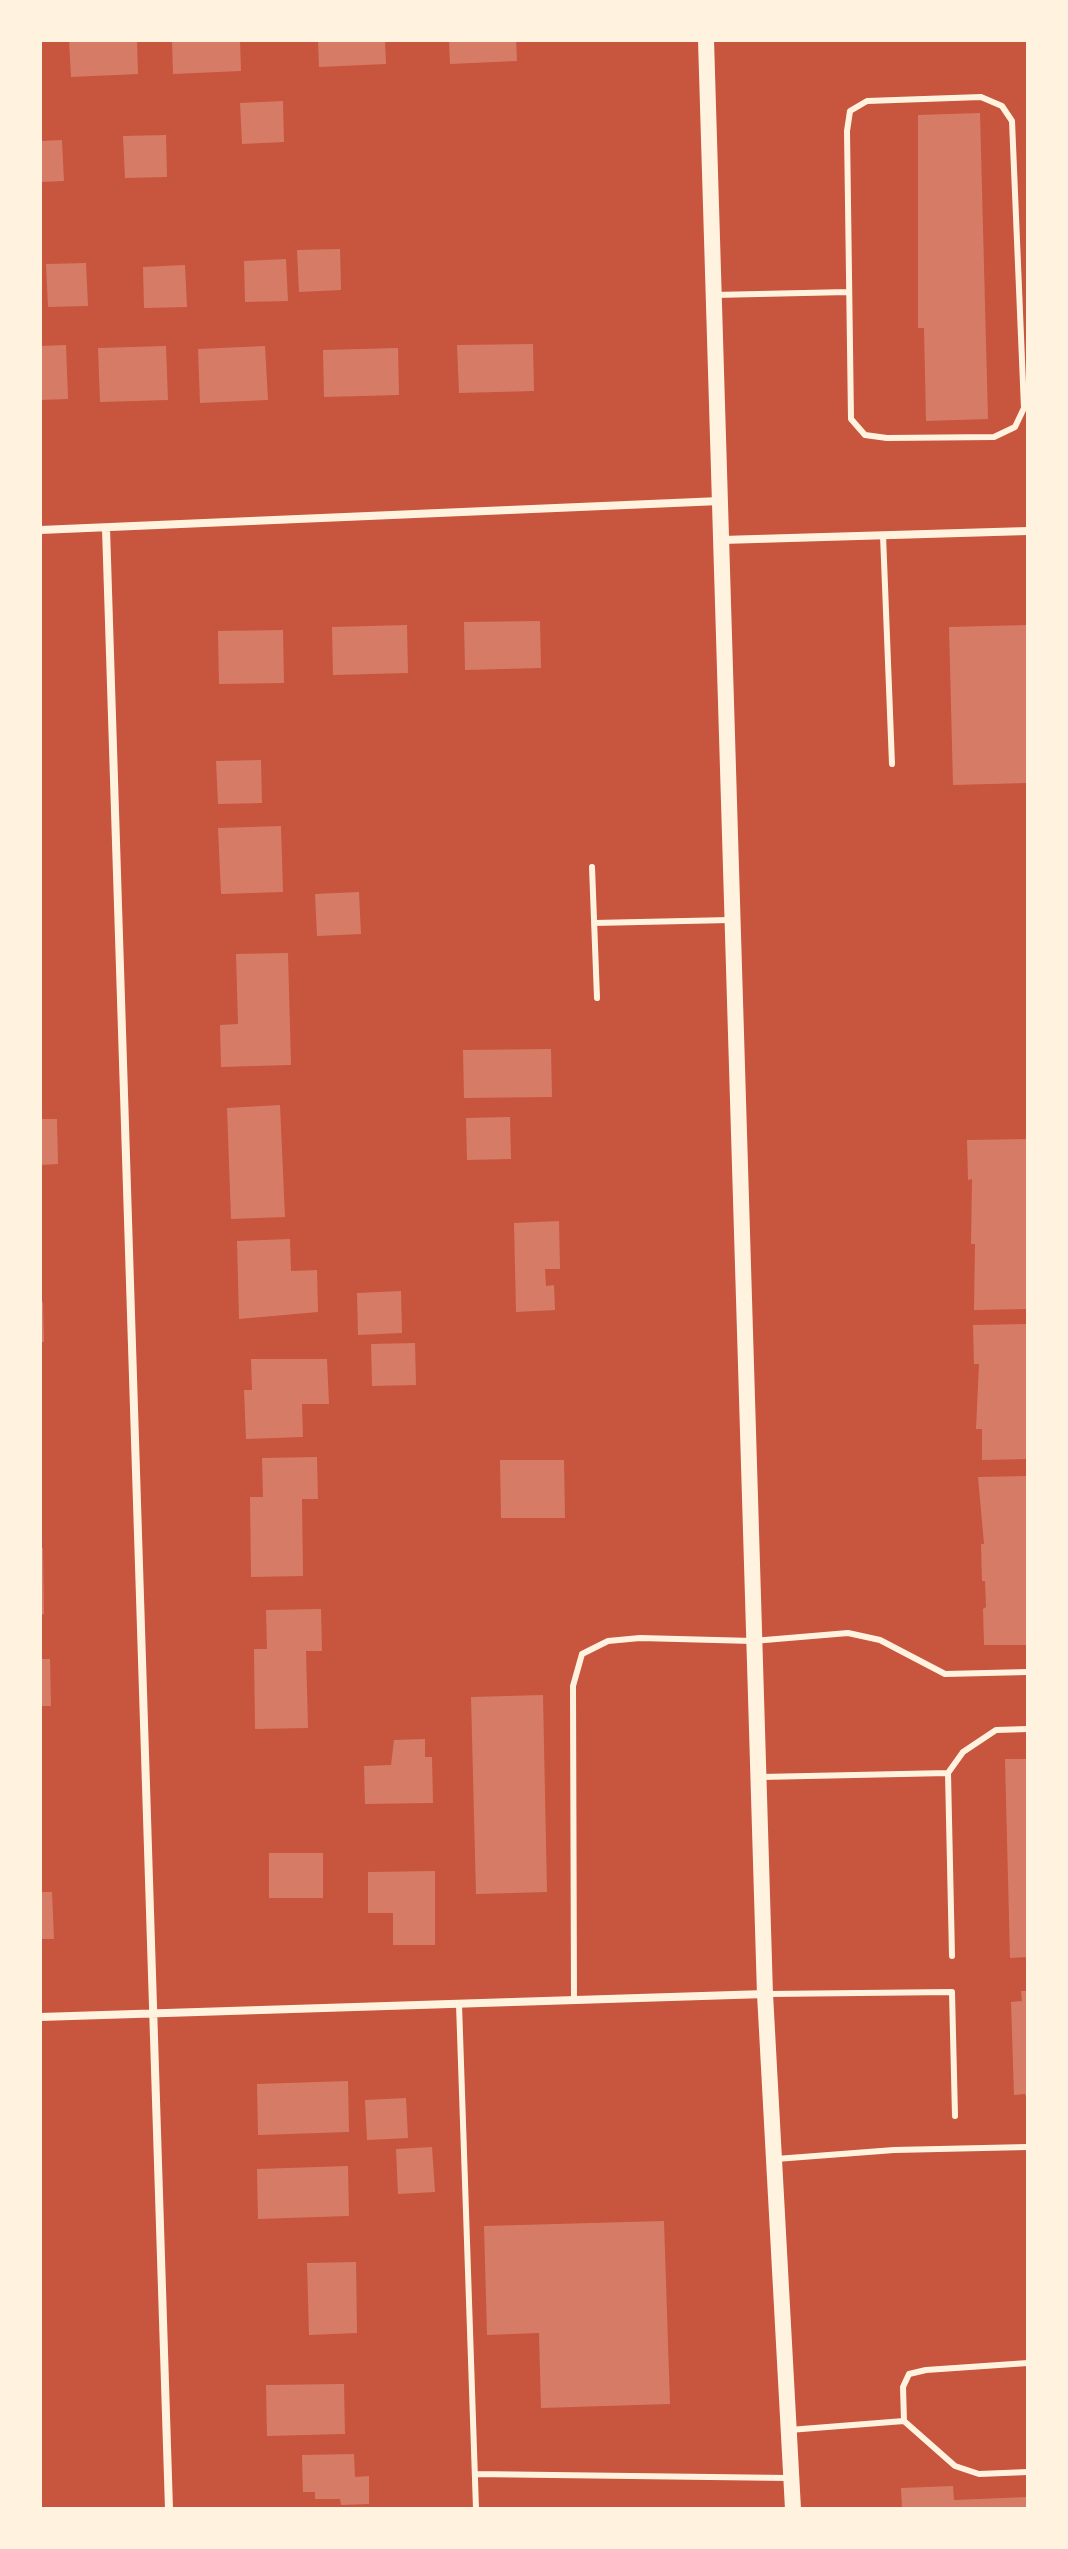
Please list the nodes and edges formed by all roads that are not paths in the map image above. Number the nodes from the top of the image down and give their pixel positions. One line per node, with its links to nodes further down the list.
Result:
1 (706, 40): 3 (main road)
2 (848, 292): 2 (lane); 3 (lane)
3 (714, 295): 4 (main road)
4 (721, 501): 5 (street); 9 (main road)
5 (106, 528): 6 (street); 24 (street)
6 (40, 530)
7 (1028, 531): 8 (street)
8 (883, 535): 9 (street); 10 (lane)
9 (722, 540): 12 (main road)
10 (892, 764)
11 (592, 867): 13 (lane)
12 (730, 920): 13 (lane); 15 (main road)
13 (594, 923): 14 (lane)
14 (597, 998)
15 (753, 1641): 16 (lane); 19 (main road); 22 (lane)
16 (1028, 1672)
17 (1028, 1729): 18 (lane)
18 (948, 1773): 19 (lane); 20 (lane)
19 (757, 1777): 21 (main road)
20 (952, 1956)
21 (765, 1994): 22 (street); 26 (lane); 28 (main road)
22 (574, 2000): 23 (street)
23 (459, 2004): 24 (street); 33 (lane)
24 (153, 2013): 25 (street); 35 (street)
25 (40, 2017)
26 (955, 2116)
27 (1028, 2147): 28 (lane)
28 (775, 2159): 31 (main road)
29 (1028, 2363): 30 (lane)
30 (904, 2421): 31 (lane); 32 (lane)
31 (789, 2430): 34 (main road)
32 (1028, 2472)
33 (475, 2474): 34 (lane); 36 (lane)
34 (792, 2478): 37 (main road)
35 (169, 2509)
36 (476, 2509)
37 (793, 2509)

